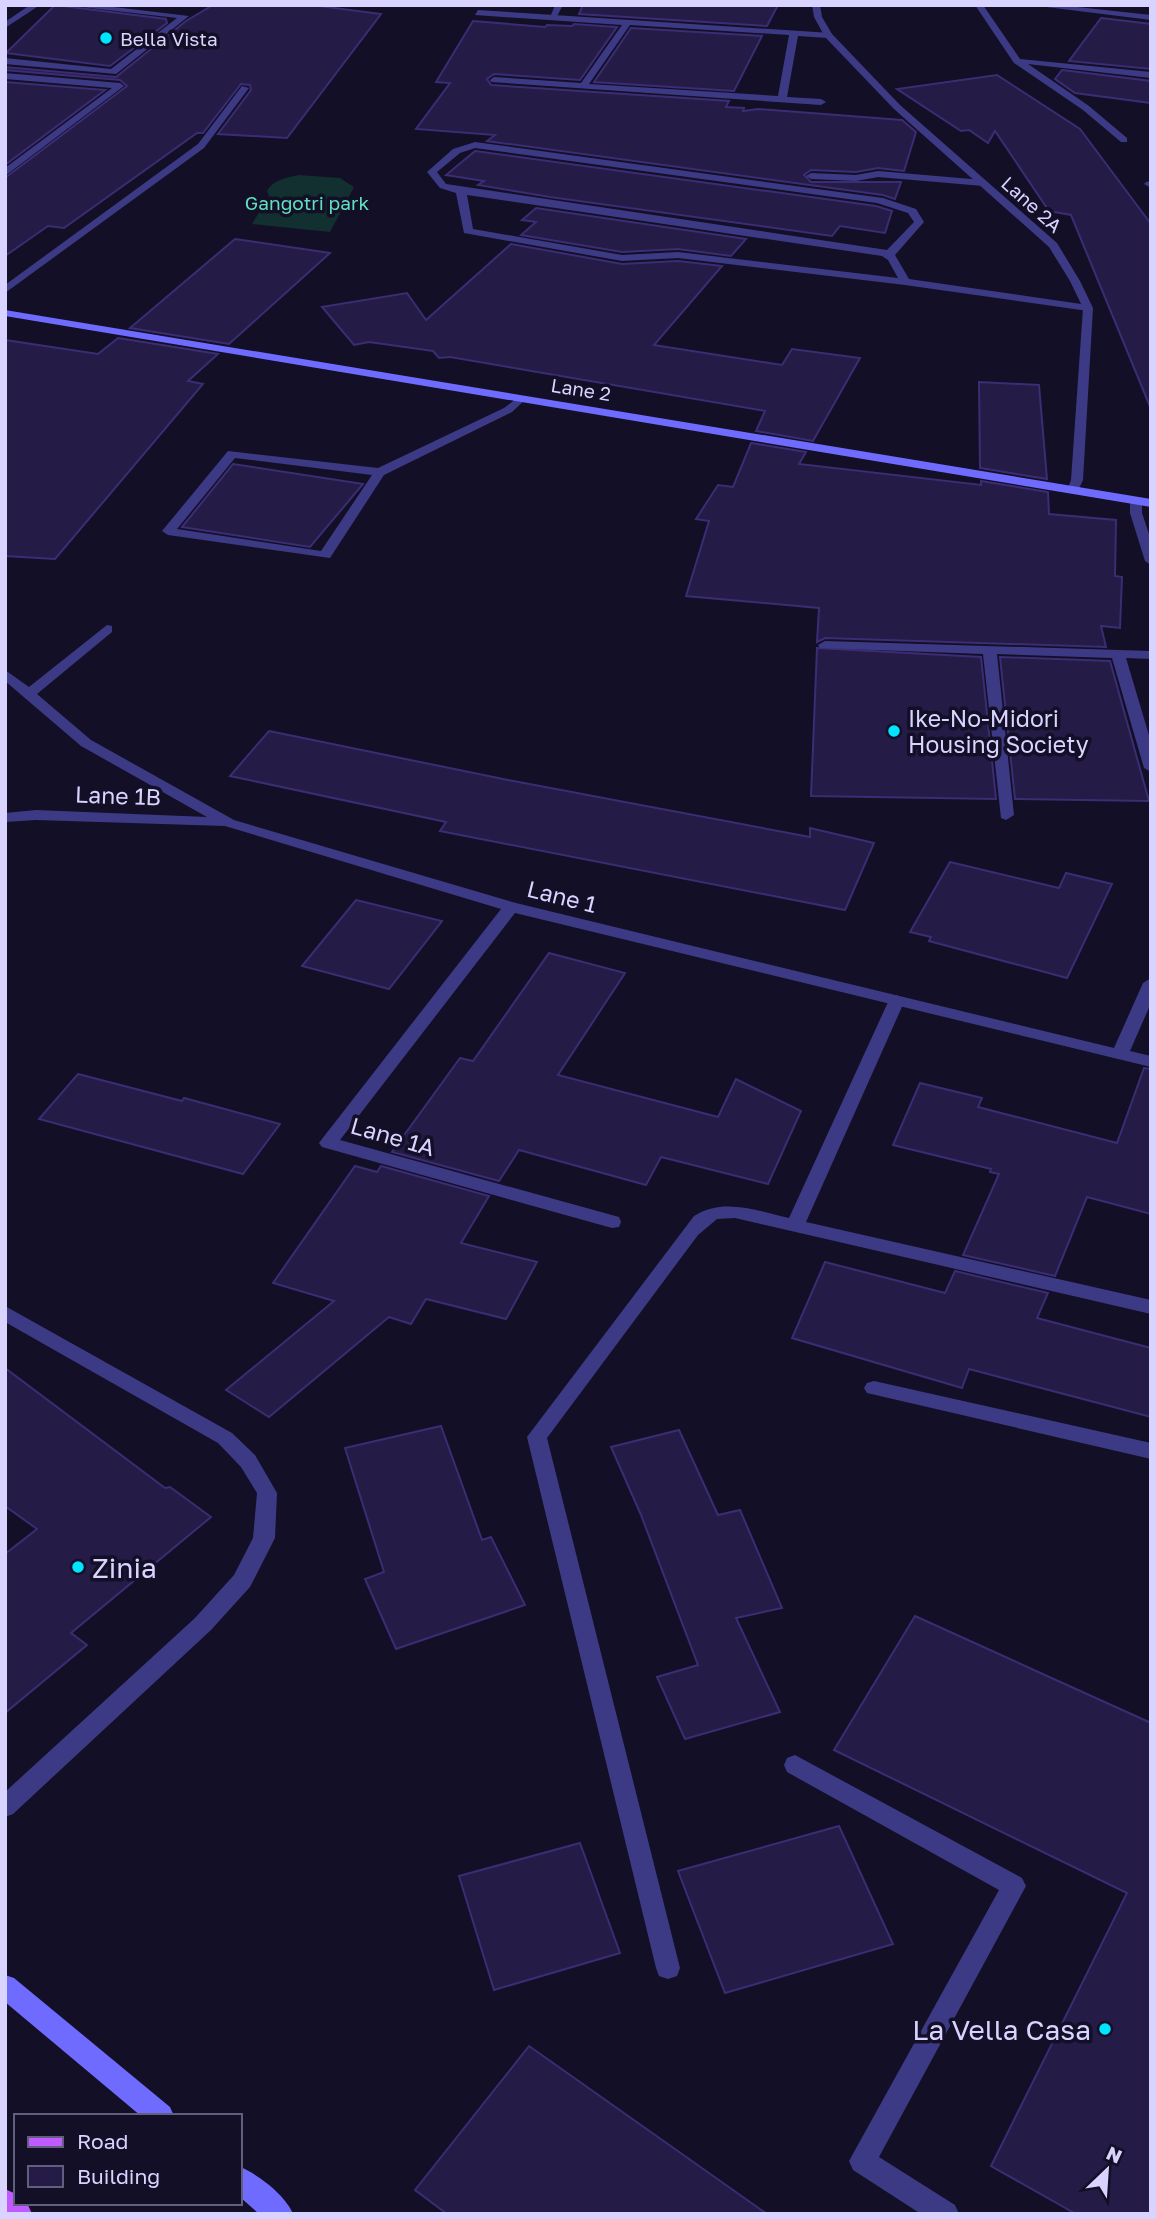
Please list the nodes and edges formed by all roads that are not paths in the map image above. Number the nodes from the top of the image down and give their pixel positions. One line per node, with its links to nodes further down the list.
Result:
1 (36, 5): 10 (street)
2 (68, 5): 14 (street)
3 (559, 5): 8 (street)
4 (816, 5): 13 (street, Lane 2A)
5 (979, 5): 15 (street)
6 (1034, 5): 9 (street)
7 (478, 13): 8 (street)
8 (552, 18): 11 (street)
9 (1151, 18)
10 (7, 23)
11 (627, 23): 12 (street); 19 (street)
12 (794, 33): 13 (street); 21 (street)
13 (828, 35): 28 (street, Lane 2A)
14 (5, 61)
15 (1017, 61): 16 (street); 23 (street)
16 (1151, 75)
17 (5, 76): 25 (street)
18 (494, 80): 19 (street)
19 (583, 86): 21 (street)
20 (245, 88): 32 (street)
21 (782, 99): 22 (street)
22 (821, 102)
23 (1125, 140)
24 (5, 162): 25 (street)
25 (20, 164): 26 (street)
26 (5, 173)
27 (811, 176): 28 (street)
28 (983, 183): 33 (street, Lane 2A)
29 (461, 191): 30 (street); 30 (street); 31 (street)
30 (888, 256): 31 (street)
31 (905, 282): 33 (street)
32 (5, 290)
33 (1088, 308): 37 (street, Lane 2A)
34 (5, 313): 35 (street, Lane 2)
35 (520, 398): 36 (street); 37 (street, Lane 2)
36 (380, 472): 36 (street)
37 (1073, 490): 38 (street, Lane 2)
38 (1136, 501): 39 (street, Lane 2); 40 (street)
39 (1151, 503)
40 (1151, 561)
41 (107, 629): 47 (street)
42 (825, 645): 43 (street)
43 (990, 651): 44 (street); 49 (street)
44 (1118, 654): 45 (street); 48 (street)
45 (1151, 655)
46 (5, 674): 47 (street, Lane 1)
47 (29, 694): 51 (street, Lane 1)
48 (1151, 768)
49 (1006, 815)
50 (5, 818): 51 (street, Lane 1B)
51 (229, 823): 52 (street, Lane 1)
52 (511, 907): 54 (street, Lane 1); 57 (street, Lane 1A)
53 (1151, 983): 55 (street)
54 (897, 1000): 55 (street, Lane 1); 58 (street)
55 (1120, 1054): 56 (street, Lane 1)
56 (1151, 1062)
57 (612, 1222)
58 (795, 1226): 59 (street); 65 (street)
59 (1151, 1307)
60 (5, 1313): 64 (street)
61 (874, 1388): 62 (street)
62 (1151, 1451)
63 (795, 1765): 72 (street)
64 (5, 1807)
65 (668, 1968)
66 (5, 1986): 67 (street)
67 (159, 2114)
68 (242, 2182): 71 (street)
69 (5, 2202): 70 (main road)
70 (19, 2214)
71 (280, 2214)
72 (947, 2214)

